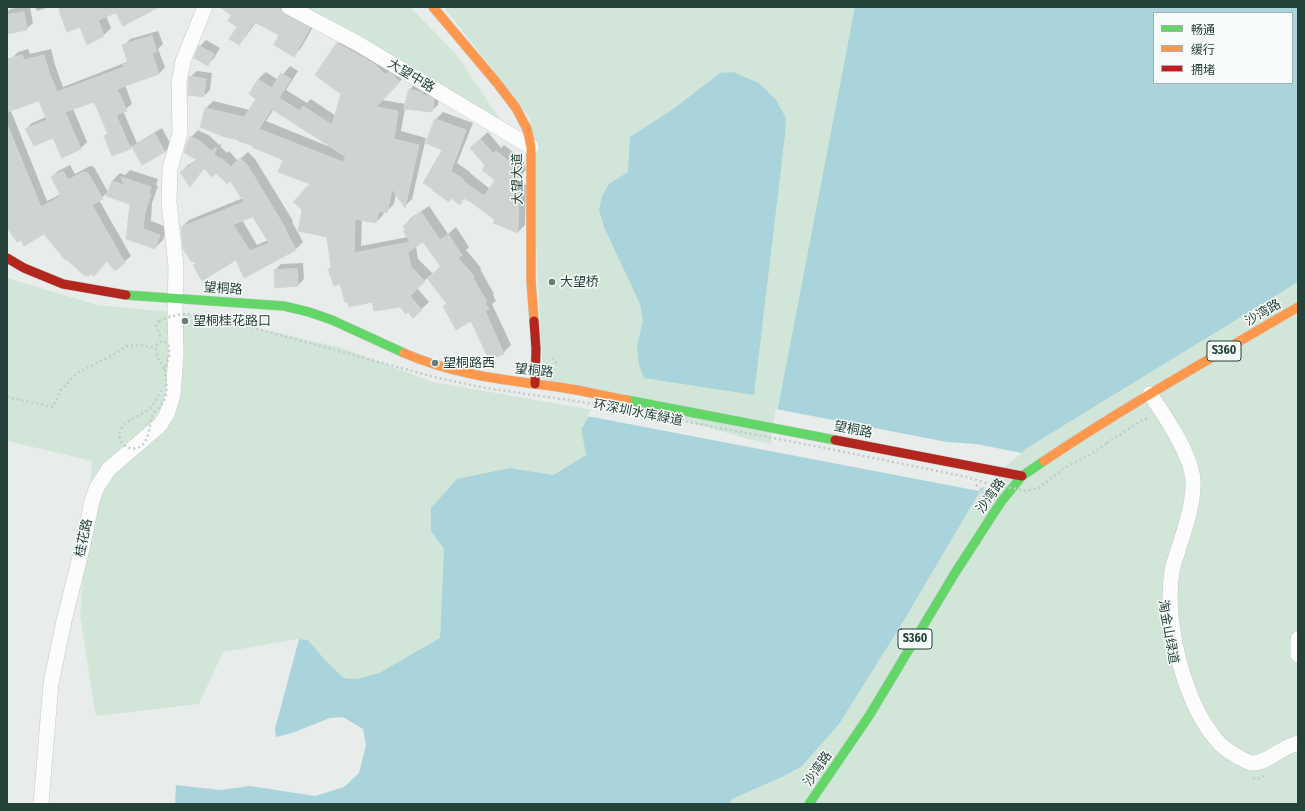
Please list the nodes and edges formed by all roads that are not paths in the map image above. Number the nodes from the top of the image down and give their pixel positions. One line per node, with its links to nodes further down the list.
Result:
1 (205, 7): 6 (street, 桂花路)
2 (288, 7): 4 (street, 大望中路)
3 (433, 7): 4 (main road, 大望大道)
4 (531, 147): 8 (main road, 大望大道)
5 (7, 258): 6 (main road, 望桐路)
6 (175, 299): 8 (main road, 望桐路); 14 (street, 桂花路)
7 (1298, 307): 9 (main road, 沙湾路 / S360)
8 (535, 384): 10 (main road, 望桐路)
9 (1150, 394): 10 (main road, 沙湾路 / S360); 13 (street, 淘金山绿道)
10 (1022, 476): 15 (main road, 沙湾路 / S360)
11 (1298, 639): 12 (street)
12 (1298, 655)
13 (1298, 743)
14 (41, 804)
15 (809, 804)

